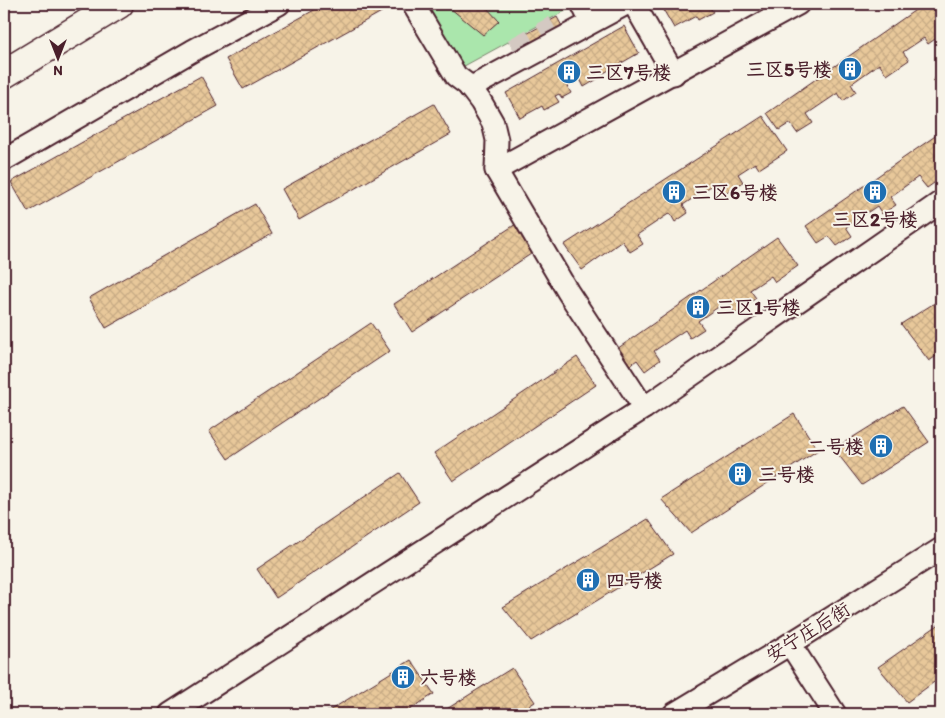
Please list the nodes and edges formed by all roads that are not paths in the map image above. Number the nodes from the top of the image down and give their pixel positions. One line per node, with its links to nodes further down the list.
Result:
1 (119, 4): 9 (street)
2 (279, 4): 12 (street)
3 (413, 4): 11 (street)
4 (626, 4): 7 (street)
5 (634, 4): 10 (street)
6 (798, 4): 10 (street)
7 (586, 13): 11 (street)
8 (513, 49): 11 (street)
9 (4, 74)
10 (674, 74): 13 (street)
11 (464, 83): 13 (street)
12 (4, 160)
13 (496, 170): 15 (street)
14 (941, 202): 15 (street)
15 (644, 408): 18 (street)
16 (941, 549): 17 (street, 安宁庄后街)
17 (790, 644): 19 (street, 安宁庄后街); 20 (street)
18 (170, 714)
19 (674, 714)
20 (836, 714)

